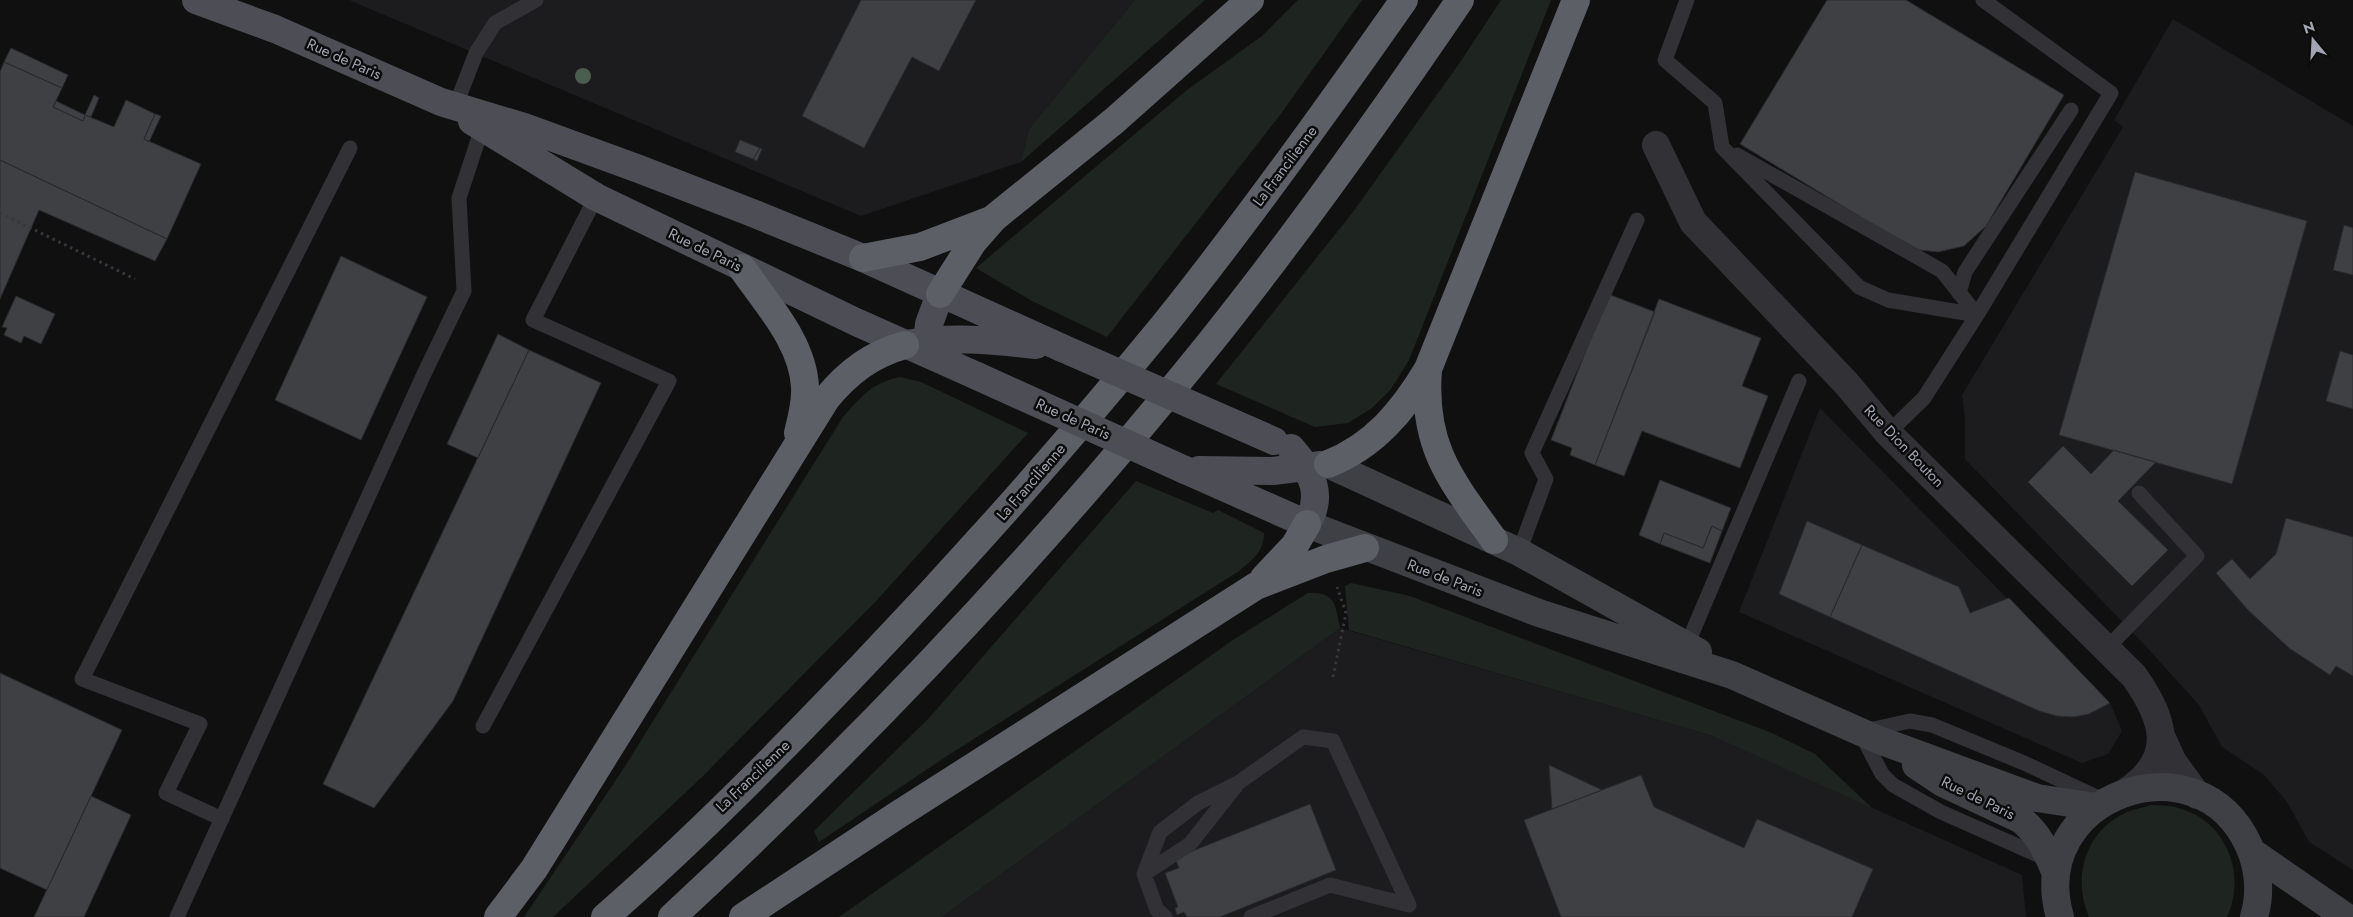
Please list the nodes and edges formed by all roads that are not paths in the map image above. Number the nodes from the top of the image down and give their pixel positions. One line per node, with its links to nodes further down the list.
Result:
1 (196, 0): 10 (main road, Rue de Paris)
2 (227, 0): 10 (main road, Rue de Paris)
3 (536, 0): 11 (lane)
4 (1250, 0): 18 (highway)
5 (1404, 0): 54 (highway, La Francilienne)
6 (1460, 0): 55 (highway)
7 (1576, 0): 27 (highway)
8 (1687, 0): 15 (lane)
9 (1983, 0): 24 (lane)
10 (275, 28): 11 (main road, Rue de Paris)
11 (448, 104): 13 (main road, Rue de Paris); 20 (main road, Rue de Paris)
12 (2071, 110): 22 (lane)
13 (482, 128): 17 (main road, Rue de Paris); 48 (lane)
14 (1656, 145): 29 (street, Rue Dion Bouton)
15 (1722, 147): 22 (lane); 24 (lane)
16 (350, 148): 48 (lane)
17 (596, 197): 21 (main road, Rue de Paris); 42 (lane)
18 (994, 218): 20 (highway); 23 (highway)
19 (1637, 220): 37 (lane)
20 (863, 258): 23 (main road, Rue de Paris)
21 (742, 268): 26 (main road, Rue de Paris); 30 (highway)
22 (1959, 293): 24 (lane)
23 (940, 294): 25 (main road, Rue de Paris); 26 (main road)
24 (1976, 315): 29 (lane)
25 (1010, 335): 26 (main road, Rue de Paris); 31 (main road, Rue de Paris, bridge)
26 (919, 346): 30 (highway); 32 (main road, Rue de Paris, bridge)
27 (1428, 370): 31 (highway); 35 (highway)
28 (1798, 382): 39 (lane)
29 (1888, 433): 40 (street, Rue Dion Bouton)
30 (794, 450): 53 (highway)
31 (1300, 455): 32 (main road); 34 (main road); 35 (main road, Rue de Paris)
32 (1241, 481): 34 (main road, Rue de Paris)
33 (2139, 494): 40 (lane)
34 (1307, 524): 36 (main road, Rue de Paris); 38 (highway)
35 (1494, 540): 37 (main road, Rue de Paris)
36 (1366, 548): 38 (highway); 41 (main road, Rue de Paris)
37 (1519, 552): 39 (main road, Rue de Paris)
38 (1256, 586): 56 (highway)
39 (1687, 645): 41 (main road, Rue de Paris)
40 (2107, 648): 44 (street, Rue Dion Bouton)
41 (1732, 675): 43 (main road, Rue de Paris)
42 (483, 726)
43 (1870, 736): 47 (main road, Rue de Paris); 50 (main road, Rue de Paris)
44 (2161, 736): 46 (street, Rue Dion Bouton); 47 (street, Rue Dion Bouton)
45 (1238, 783): 51 (lane); 51 (lane); 58 (lane)
46 (2197, 795): 47 (main road, Rue de Paris); 49 (main road, Rue de Paris)
47 (2109, 800): 50 (main road, Rue de Paris)
48 (222, 819): 52 (lane)
49 (2252, 852): 60 (main road, Rue de Paris); 61 (main road, Rue de Paris)
50 (2054, 868): 59 (main road, Rue de Paris)
51 (1144, 874): 57 (lane)
52 (177, 917)
53 (498, 917)
54 (605, 917)
55 (672, 917)
56 (743, 917)
57 (1165, 917)
58 (1251, 917)
59 (2060, 917)
60 (2254, 917)
61 (2346, 917)

